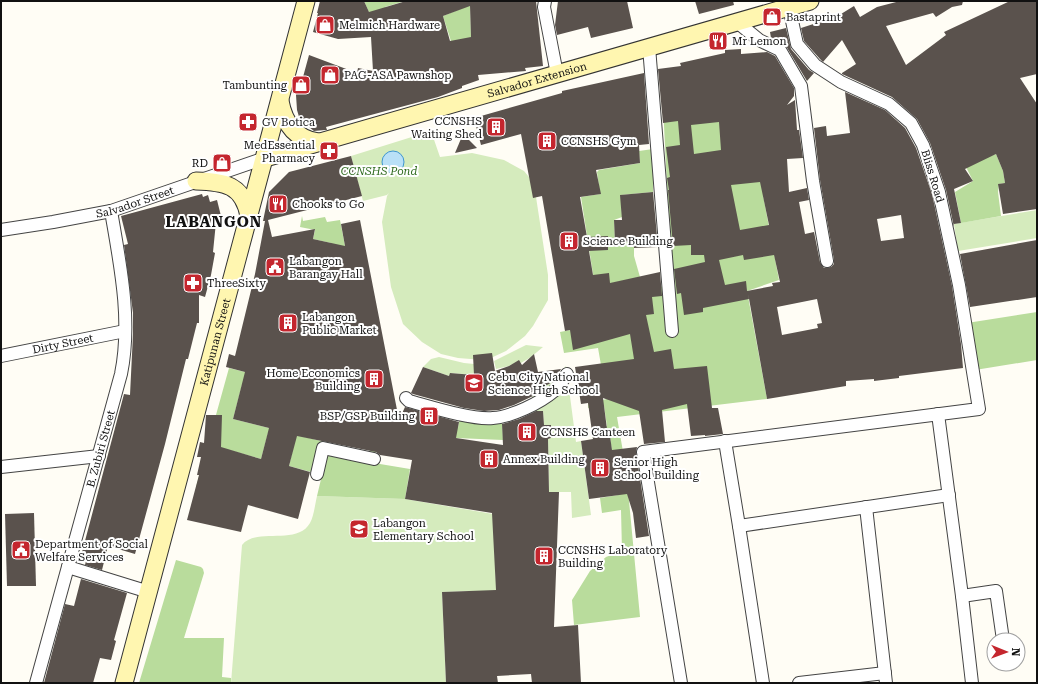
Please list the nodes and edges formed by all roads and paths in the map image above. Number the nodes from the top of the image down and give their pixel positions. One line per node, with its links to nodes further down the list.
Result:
1 (306, 1): 8 (main road, Katipunan Street)
2 (545, 1): 7 (street)
3 (810, 1): 4 (main road, Salvador Extension)
4 (789, 7): 5 (main road, Salvador Extension); 21 (street, Bliss Road)
5 (737, 22): 6 (main road, Salvador Extension); 15 (street)
6 (649, 47): 7 (main road, Salvador Extension); 17 (street)
7 (557, 74): 9 (main road, Salvador Extension)
8 (280, 101): 9 (main road); 10 (main road, Katipunan Street)
9 (318, 142): 10 (main road, Salvador Extension)
10 (265, 158): 11 (street, Salvador Street); 13 (main road, Katipunan Street)
11 (196, 181): 12 (street, Salvador Street); 13 (main road)
12 (111, 211): 14 (street, Salvador Street); 16 (street, B. Zubiri Street)
13 (249, 216): 31 (main road, Katipunan Street)
14 (1, 230)
15 (827, 261)
16 (125, 331): 18 (street, Dirty Street); 23 (street, B. Zubiri Street)
17 (672, 331)
18 (1, 356)
19 (567, 374): 20 (street)
20 (406, 398)
21 (938, 414): 22 (street); 27 (street)
22 (725, 441): 29 (street); 37 (street)
23 (99, 456): 25 (street); 30 (street, B. Zubiri Street)
24 (374, 459): 26 (street)
25 (1, 467)
26 (316, 474)
27 (948, 495): 28 (street); 32 (street)
28 (866, 507): 29 (street); 34 (street)
29 (739, 526): 38 (street)
30 (68, 567): 31 (street); 35 (street, B. Zubiri Street)
31 (149, 592): 36 (main road, Katipunan Street)
32 (962, 596): 33 (street); 40 (street)
33 (1002, 632)
34 (885, 678): 39 (street)
35 (36, 683)
36 (124, 683)
37 (681, 683)
38 (763, 683)
39 (799, 683)
40 (972, 683)

